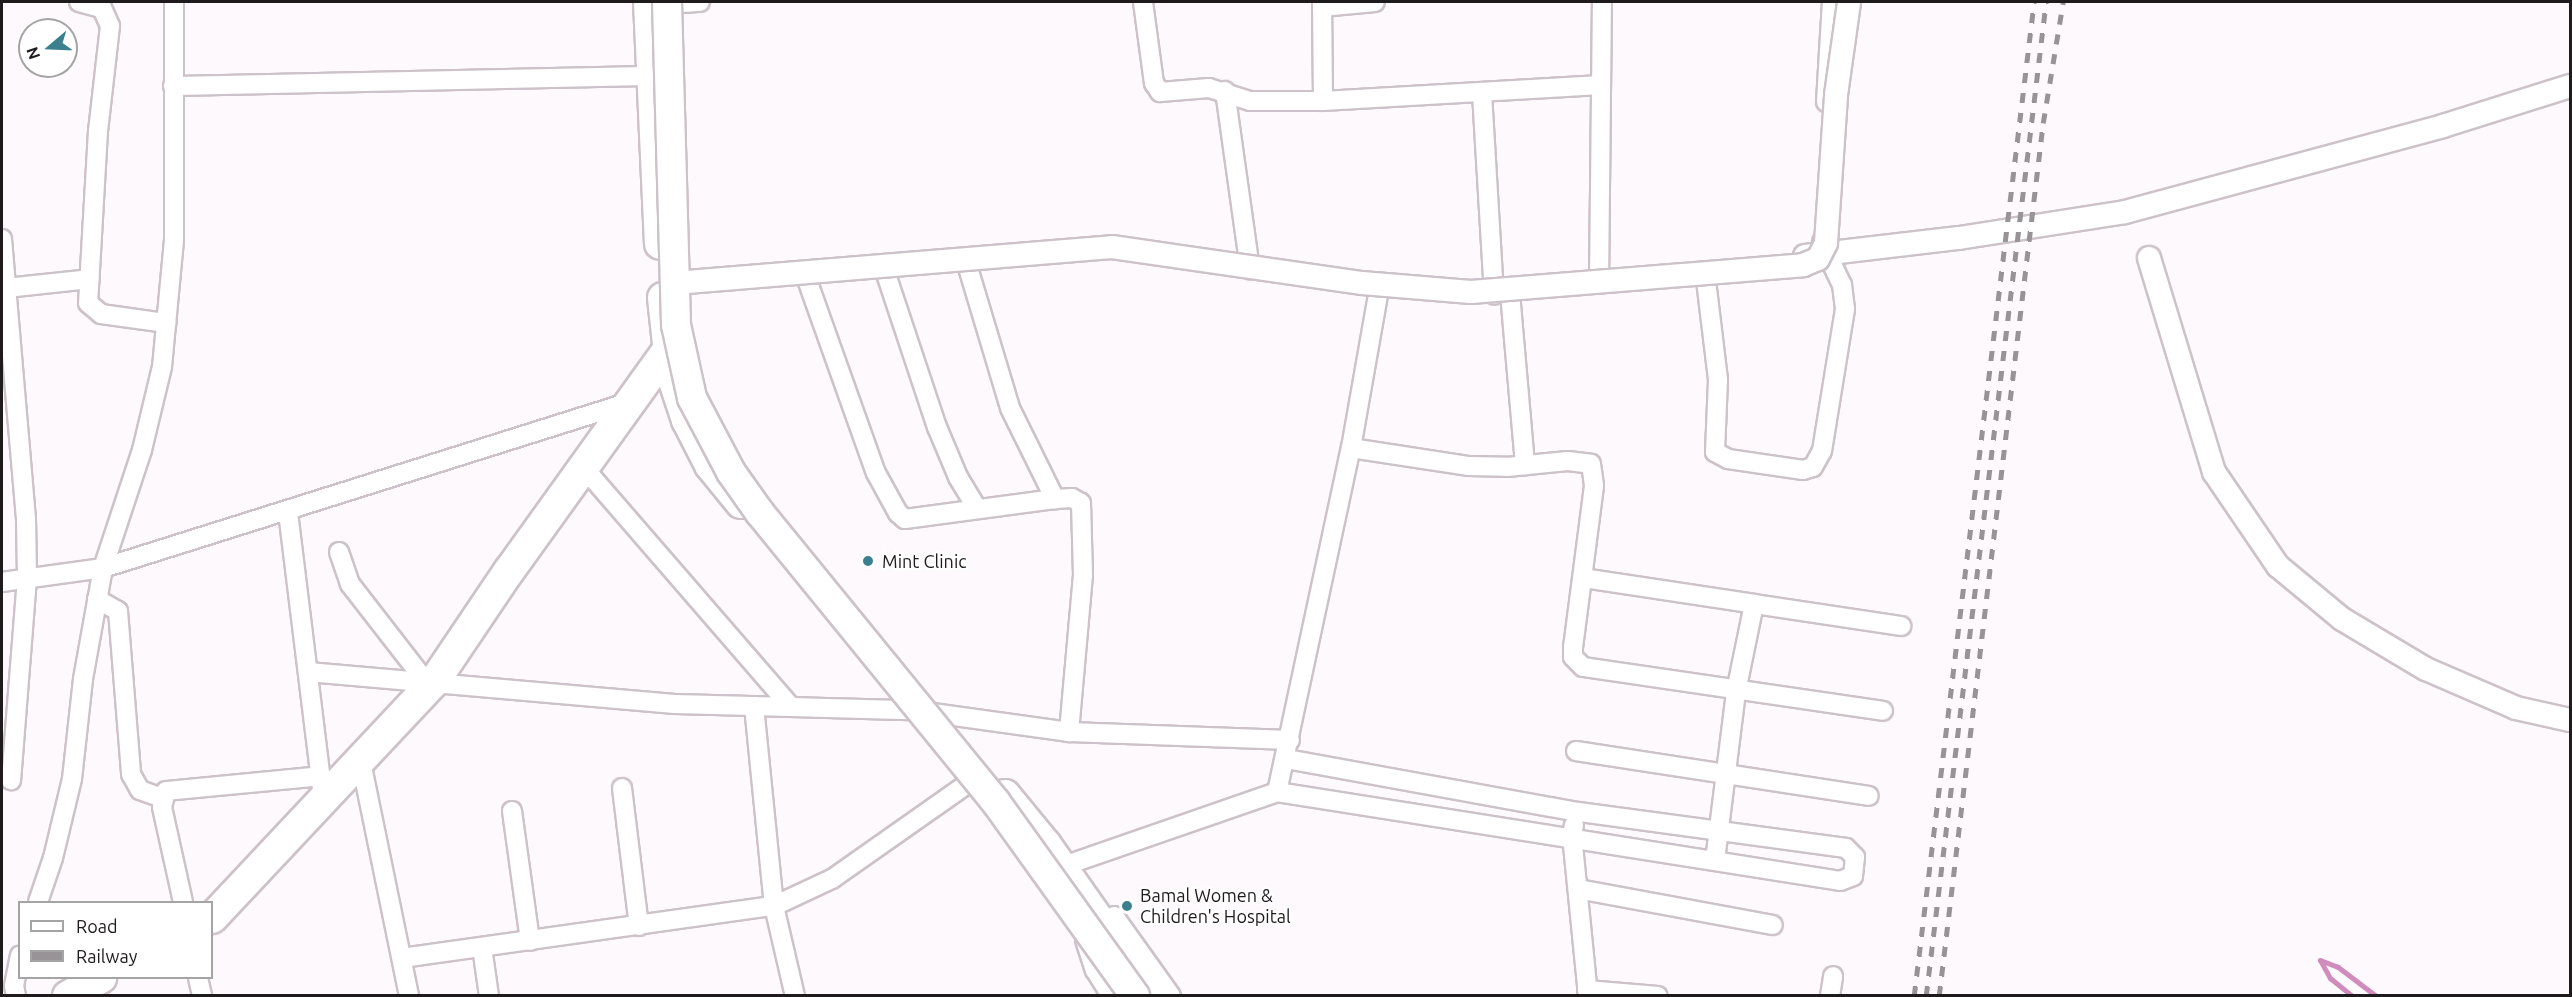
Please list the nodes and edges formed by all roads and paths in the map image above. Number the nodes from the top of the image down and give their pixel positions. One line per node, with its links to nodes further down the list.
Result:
1 (79, 2): 26 (street)
2 (174, 2): 13 (street)
3 (664, 2): 4 (street); 11 (highway); 27 (main road, bridge)
4 (700, 2)
5 (1143, 2): 15 (street)
6 (1375, 2): 10 (street)
7 (1602, 2): 12 (street)
8 (1832, 2): 19 (street)
9 (1849, 2): 27 (street, bridge)
10 (1322, 4): 17 (street)
11 (662, 76): 13 (street); 27 (highway)
12 (1601, 85): 16 (street); 28 (street)
13 (173, 86): 32 (street)
14 (2571, 86): 19 (street)
15 (1225, 91): 17 (street); 23 (street)
16 (1482, 93): 17 (street); 31 (street)
17 (1323, 101)
18 (2, 238): 29 (street)
19 (1824, 253): 24 (street); 24 (street)
20 (2149, 258): 56 (street)
21 (966, 261): 22 (street); 23 (street); 38 (street)
22 (884, 268): 25 (street); 39 (street)
23 (1250, 269): 30 (street)
24 (1705, 272): 28 (street)
25 (805, 274): 27 (street); 39 (street)
26 (90, 279): 29 (street); 32 (street)
27 (672, 284): 33 (highway); 100 (main road, bridge)
28 (1599, 284): 31 (street)
29 (6, 288): 43 (street)
30 (1379, 290): 31 (street); 35 (street)
31 (1502, 294): 36 (street)
32 (166, 323): 42 (street)
33 (675, 340): 34 (highway); 54 (highway)
34 (632, 401): 37 (highway); 40 (street)
35 (1351, 448): 36 (street); 58 (street)
36 (1525, 465): 44 (street)
37 (584, 468): 50 (highway); 53 (street)
38 (1055, 499): 39 (street); 57 (street)
39 (977, 509)
40 (288, 512): 42 (street); 49 (street)
41 (339, 552): 50 (street)
42 (103, 568): 43 (street); 46 (street)
43 (27, 578): 45 (street); 63 (street)
44 (1583, 578): 47 (street); 51 (street)
45 (2, 582)
46 (97, 599): 69 (street); 77 (street)
47 (1754, 604): 48 (street); 51 (street)
48 (1901, 626)
49 (308, 672): 50 (street); 65 (street)
50 (430, 682): 52 (street); 60 (highway)
51 (1736, 692): 55 (street); 62 (street)
52 (754, 706): 53 (street); 79 (street)
53 (791, 707): 54 (street)
54 (923, 711): 57 (street); 64 (highway); 75 (highway)
55 (1883, 711)
56 (2571, 720)
57 (1069, 732): 58 (street)
58 (1290, 740): 61 (street)
59 (1576, 751): 62 (street)
60 (360, 756): 65 (highway); 86 (street)
61 (1286, 759): 67 (street); 71 (street)
62 (1726, 775): 68 (street); 72 (street)
63 (11, 780)
64 (968, 784): 75 (highway); 79 (street)
65 (322, 787): 69 (street); 80 (highway)
66 (622, 788): 82 (street)
67 (1277, 792): 73 (street); 75 (street)
68 (1869, 796)
69 (162, 798): 78 (street)
70 (512, 811): 84 (street)
71 (1578, 812): 72 (street); 73 (street)
72 (1716, 831): 74 (street); 74 (street)
73 (1572, 836): 74 (street); 76 (street)
74 (1715, 861)
75 (1058, 868): 83 (highway); 101 (highway); 102 (street)
76 (1578, 889): 81 (street); 91 (street)
77 (39, 901)
78 (183, 901)
79 (774, 906): 82 (street); 97 (street)
80 (213, 917)
81 (1773, 925)
82 (639, 927): 84 (street)
83 (1085, 940): 98 (street); 99 (highway)
84 (530, 941): 85 (street)
85 (482, 947): 86 (street); 96 (street)
86 (402, 958): 95 (street)
87 (18, 966): 92 (street)
88 (1833, 976): 104 (street)
89 (99, 979): 93 (highway)
90 (198, 979): 94 (street)
91 (1588, 993): 103 (street)
92 (16, 996)
93 (68, 996)
94 (202, 996)
95 (409, 996)
96 (489, 996)
97 (795, 996)
98 (1111, 996)
99 (1124, 996)
100 (1135, 996)
101 (1152, 996)
102 (1172, 996)
103 (1658, 996)
104 (1830, 996)

